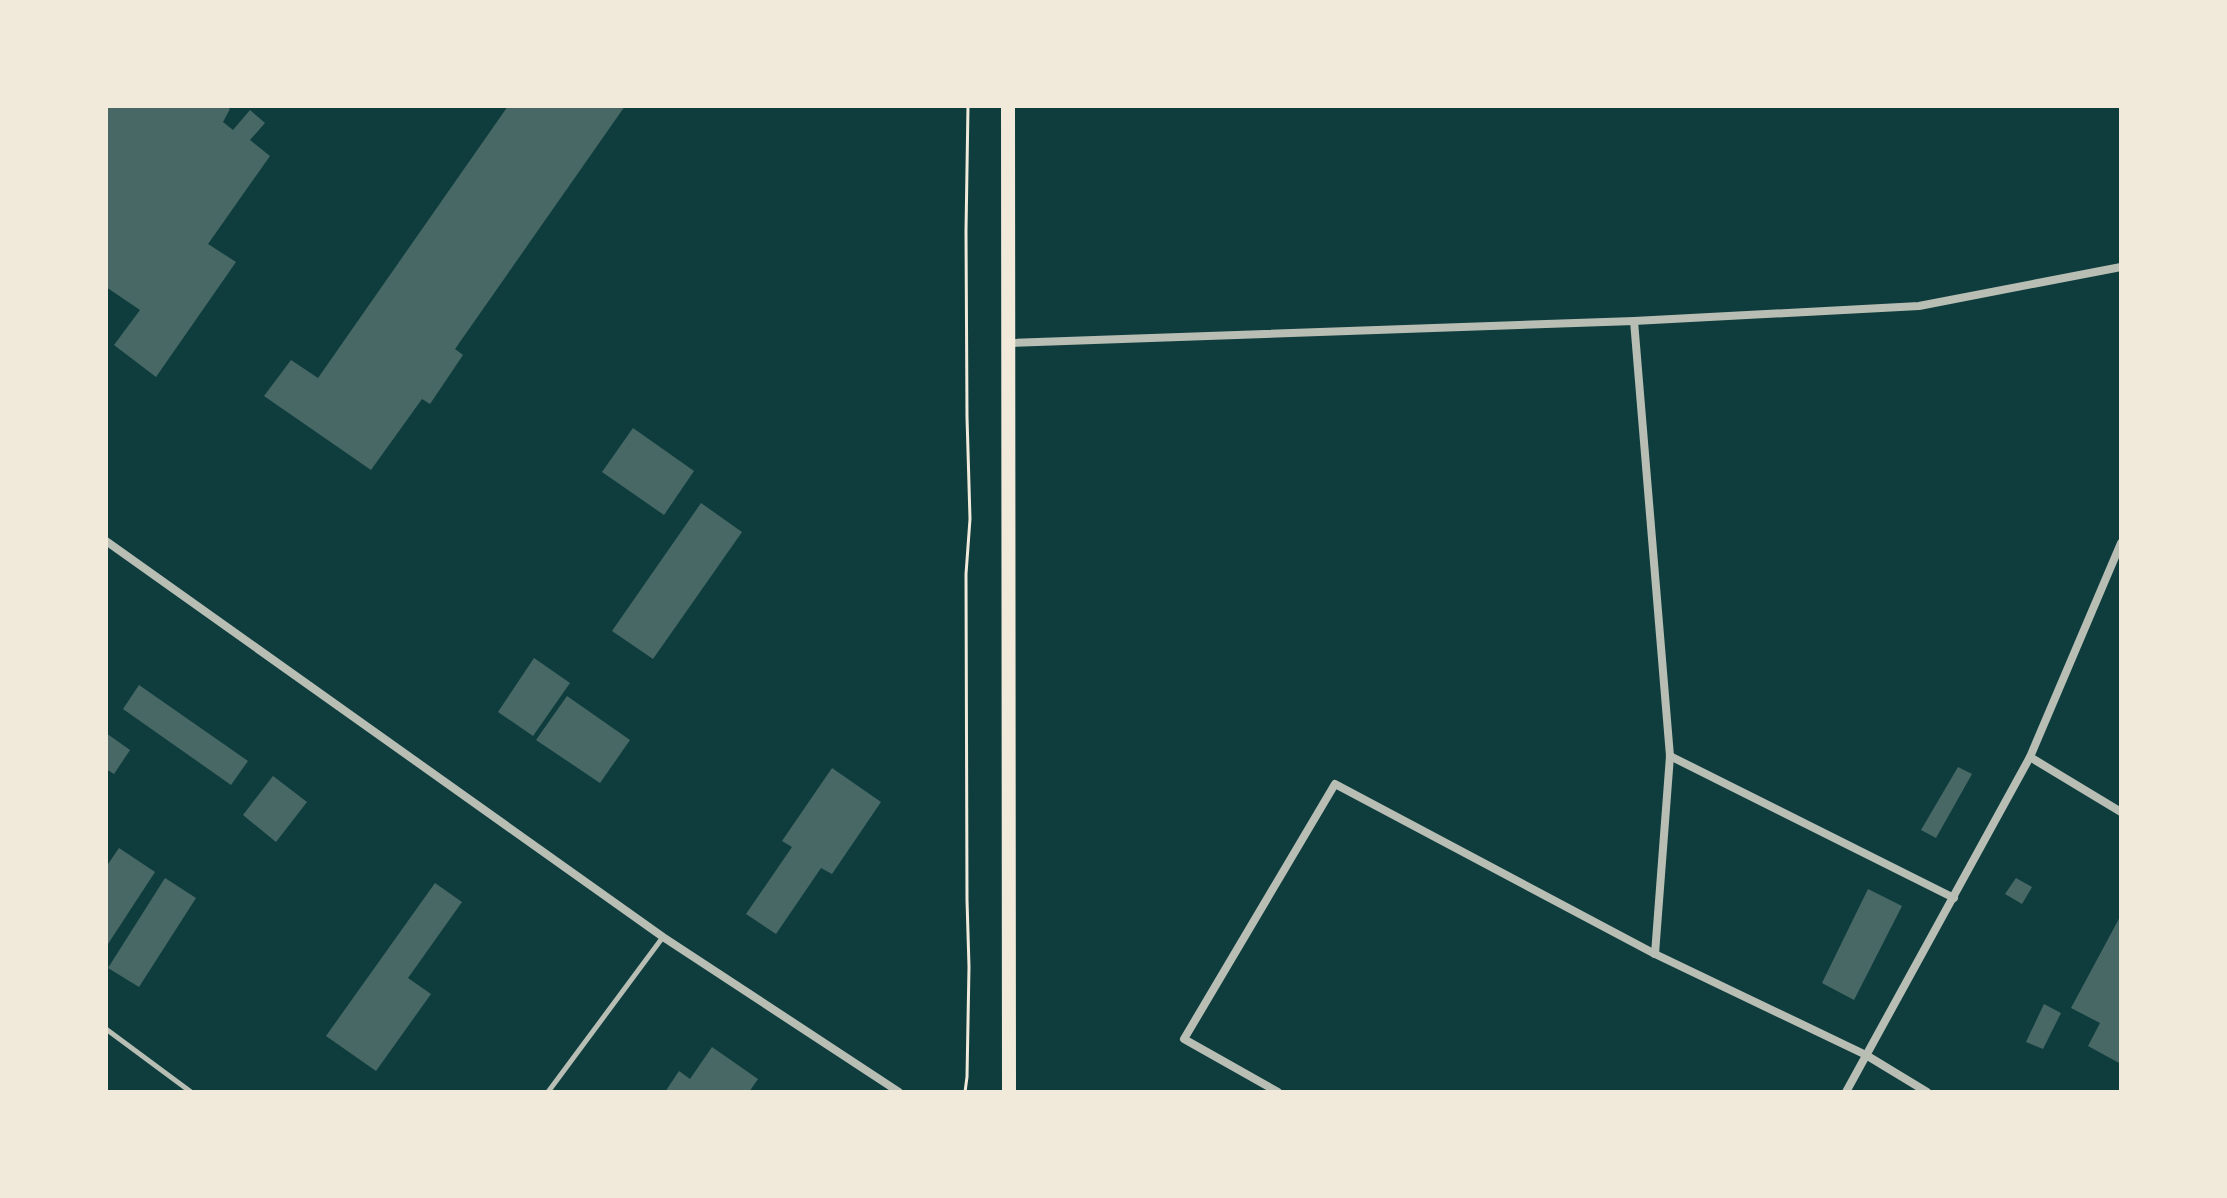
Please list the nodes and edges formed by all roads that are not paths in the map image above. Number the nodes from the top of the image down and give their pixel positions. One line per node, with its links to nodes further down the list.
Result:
1 (1008, 106): 4 (main road)
2 (2121, 267): 3 (street)
3 (1634, 321): 4 (street); 7 (street)
4 (1008, 343): 18 (main road)
5 (2121, 543): 8 (street)
6 (107, 545): 11 (street)
7 (1670, 756): 10 (street); 12 (street)
8 (2030, 757): 9 (street); 10 (street)
9 (2121, 812)
10 (1954, 898): 14 (street)
11 (663, 937): 16 (lane); 17 (street)
12 (1655, 954): 14 (street); 19 (street)
13 (106, 1029): 15 (lane)
14 (1866, 1055): 20 (street); 21 (street)
15 (191, 1092)
16 (548, 1092)
17 (899, 1092)
18 (1009, 1092)
19 (1278, 1092)
20 (1846, 1092)
21 (1927, 1092)

